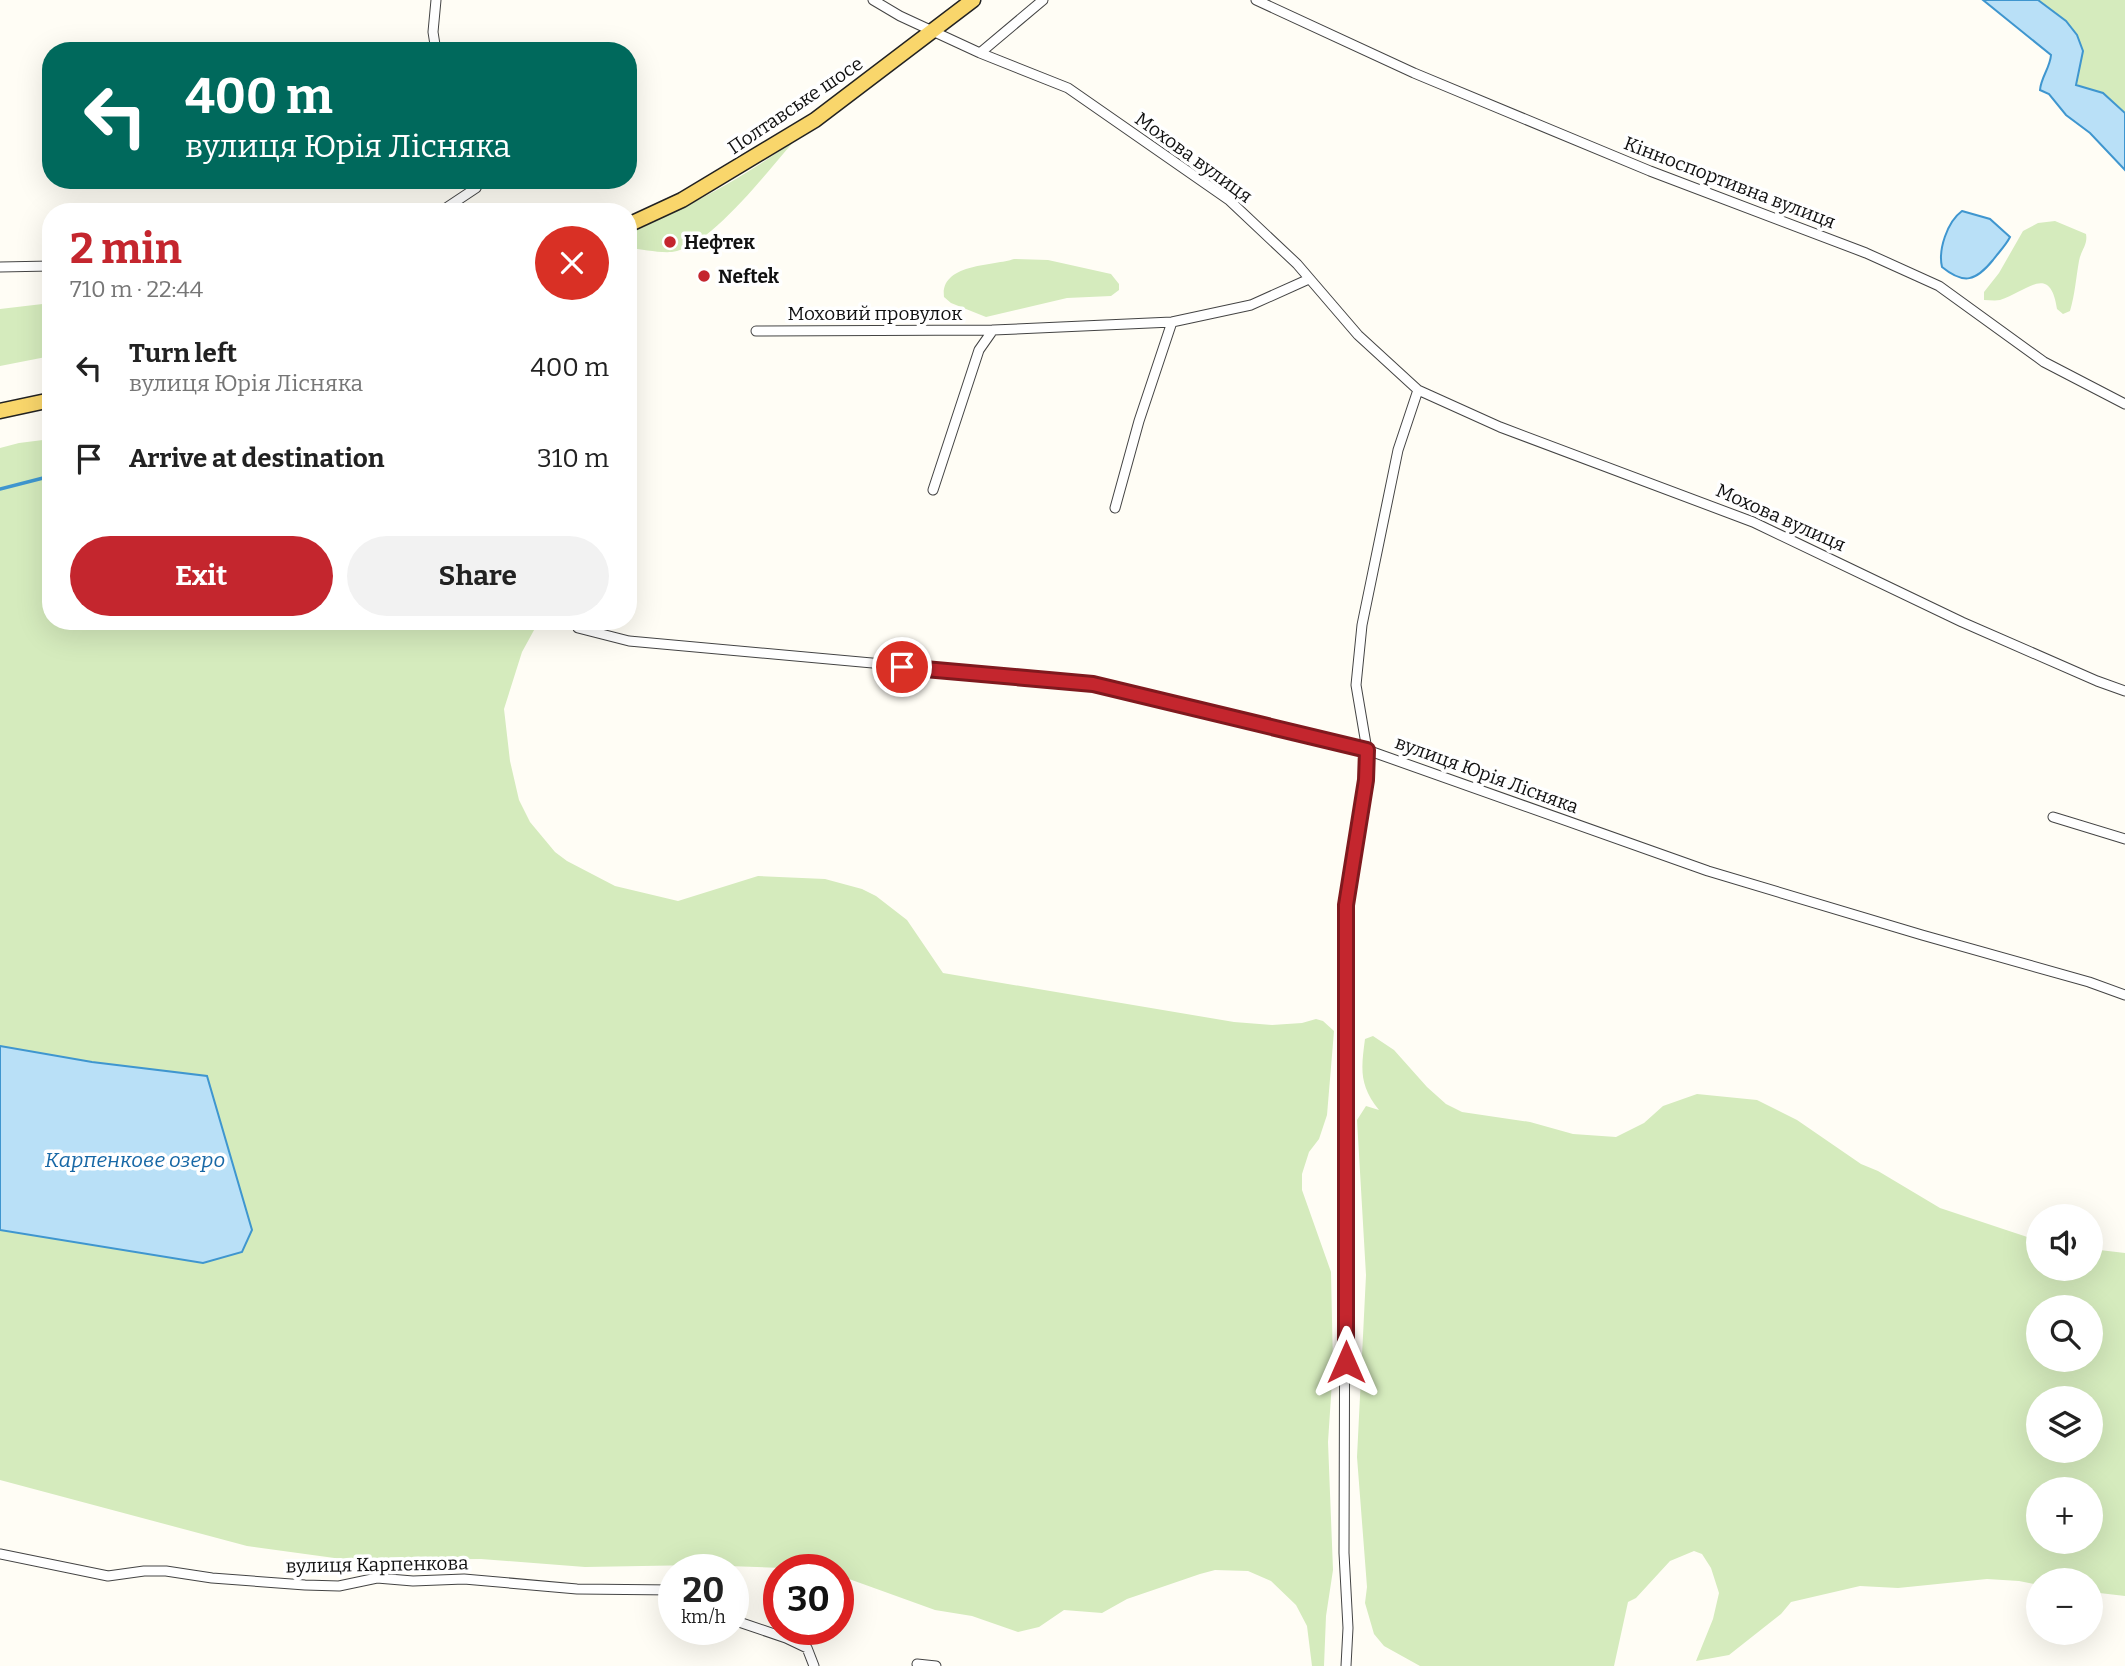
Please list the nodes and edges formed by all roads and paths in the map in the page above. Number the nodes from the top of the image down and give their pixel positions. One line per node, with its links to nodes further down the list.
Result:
1 (436, 0): 7 (street)
2 (873, 0): 6 (street, Мохова вулиця)
3 (972, 0): 6 (main road, Полтавське шосе)
4 (1043, 0): 8 (street)
5 (1256, 0): 20 (street, Кінноспортивна вулиця)
6 (935, 30): 8 (street, Мохова вулиця); 11 (main road, Полтавське шосе)
7 (434, 42)
8 (980, 53): 14 (street, Мохова вулиця)
9 (471, 189): 10 (street)
10 (452, 203)
11 (637, 221)
12 (42, 266): 13 (street)
13 (0, 267)
14 (1309, 279): 15 (street, Моховий провулок); 18 (street, Мохова вулиця)
15 (1172, 322): 16 (street, Моховий провулок); 23 (street)
16 (993, 330): 17 (street, Моховий провулок); 22 (street, Моховий провулок)
17 (756, 331)
18 (1418, 390): 25 (street, Мохова вулиця); 26 (street)
19 (42, 402): 21 (main road)
20 (2125, 404)
21 (0, 411)
22 (933, 491)
23 (1115, 508)
24 (586, 630): 26 (street, вулиця Юрія Лісняка)
25 (2125, 691)
26 (1367, 750): 29 (street, вулиця Юрія Лісняка); 36 (street)
27 (2053, 817): 28 (street)
28 (2125, 839)
29 (2125, 995)
30 (0, 1554): 31 (street, вулиця Карпенкова)
31 (658, 1590)
32 (749, 1625): 34 (street)
33 (917, 1664): 35 (street)
34 (814, 1666)
35 (936, 1666)
36 (1346, 1666)

